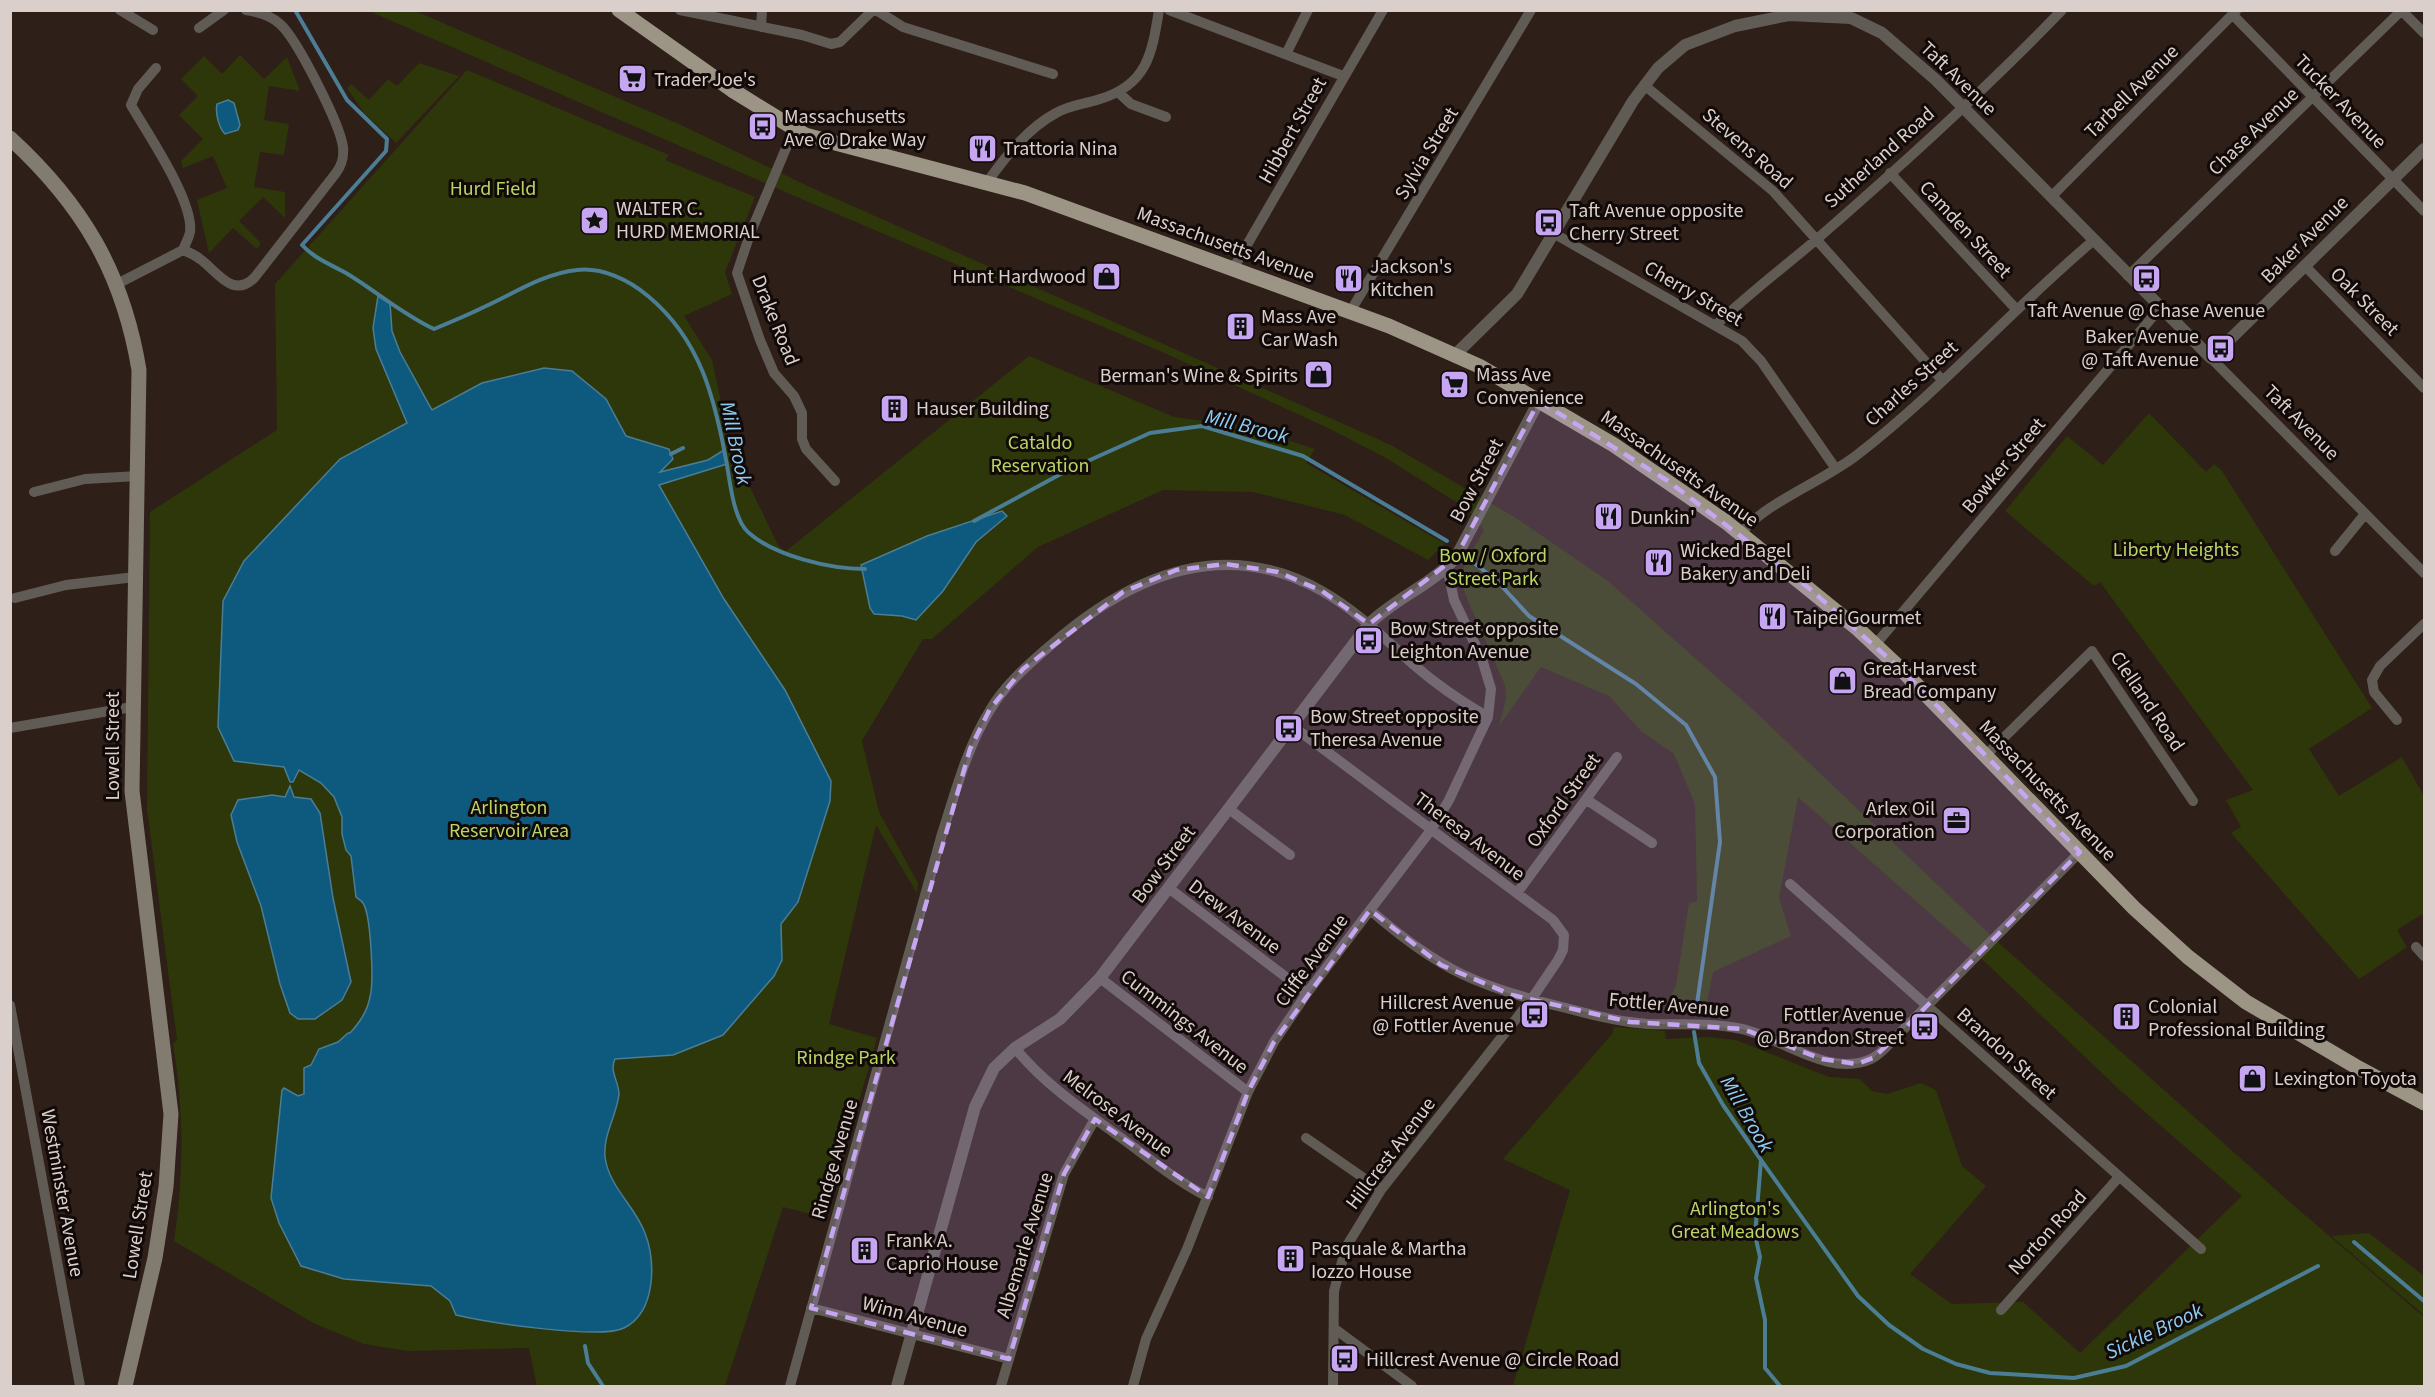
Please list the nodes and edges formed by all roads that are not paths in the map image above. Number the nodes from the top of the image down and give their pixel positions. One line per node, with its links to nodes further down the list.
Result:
1 (120, 10): 19 (street)
2 (224, 10): 18 (street)
3 (246, 10): 41 (street)
4 (619, 10): 30 (main road, Massachusetts Avenue)
5 (680, 10): 17 (street)
6 (762, 10): 17 (street)
7 (874, 10): 17 (street); 23 (street)
8 (1159, 10): 26 (street)
9 (1169, 10): 21 (street)
10 (1308, 10): 21 (street)
11 (1383, 10): 24 (street, Hibbert Street)
12 (1531, 10): 48 (street, Sylvia Street)
13 (2062, 10): 28 (street, Sutherland Road)
14 (2402, 11): 20 (street); 27 (street, Chase Avenue)
15 (1789, 13): 25 (street, Taft Avenue); 28 (street, Taft Avenue)
16 (2235, 13): 27 (street, Tucker Avenue); 36 (street, Tarbell Avenue)
17 (761, 27)
18 (199, 28)
19 (153, 30)
20 (2424, 33)
21 (1286, 54): 24 (street)
22 (156, 68): 41 (street)
23 (1053, 74)
24 (1343, 76): 43 (street, Hibbert Street)
25 (1644, 85): 38 (street, Taft Avenue); 39 (street, Stevens Road)
26 (1118, 92): 29 (street); 35 (street)
27 (2313, 98): 34 (street, Tucker Avenue); 44 (street, Chase Avenue)
28 (1962, 107): 33 (street, Sutherland Road); 36 (street, Taft Avenue)
29 (1166, 117)
30 (794, 129): 35 (main road, Massachusetts Avenue); 57 (street, Drake Road)
31 (10, 138): 45 (main road, Lowell Street)
32 (2424, 149): 34 (street, Baker Avenue)
33 (1890, 173): 39 (street, Sutherland Road); 47 (street, Camden Street)
34 (2393, 180): 37 (street, Tucker Avenue); 42 (street, Baker Avenue)
35 (988, 181): 43 (main road, Massachusetts Avenue)
36 (2051, 197): 40 (street, Taft Avenue)
37 (2424, 211)
38 (1553, 233): 49 (street, Cherry Street); 50 (street, Taft Avenue)
39 (1817, 239): 49 (street, Sutherland Road); 52 (street, Stevens Road)
40 (2094, 240): 44 (street, Taft Avenue); 47 (street, Charles Street)
41 (183, 250): 45 (street)
42 (2305, 266): 51 (street, Baker Avenue); 53 (street, Oak Street)
43 (1233, 269): 48 (main road, Massachusetts Avenue)
44 (2128, 276): 46 (street, Taft Avenue)
45 (117, 284): 56 (main road, Lowell Street)
46 (2160, 308): 51 (street, Taft Avenue); 68 (street, Bowker Street)
47 (2016, 309): 52 (street, Charles Street)
48 (1350, 312): 50 (main road, Massachusetts Avenue)
49 (1716, 325): 55 (street, Cherry Street)
50 (1456, 354): 54 (main road, Massachusetts Avenue)
51 (2211, 358): 59 (street, Taft Avenue)
52 (1942, 380): 55 (street, Charles Street)
53 (2424, 388)
54 (1539, 401): 60 (main road, Massachusetts Avenue); 62 (street, Bow Street)
55 (1836, 469): 60 (street, Charles Street)
56 (138, 477): 58 (street); 64 (main road, Lowell Street)
57 (835, 481)
58 (34, 492)
59 (2366, 514): 61 (street); 63 (street, Taft Avenue)
60 (1740, 534): 68 (main road, Massachusetts Avenue)
61 (2335, 551)
62 (1447, 567): 66 (street, Bow Street); 70 (street, Cliffe Avenue)
63 (2424, 573)
64 (135, 576): 65 (street); 69 (main road, Lowell Street)
65 (15, 598)
66 (1369, 624): 70 (street, Rindge Avenue); 72 (street, Bow Street); 103 (street, Rindge Avenue)
67 (2424, 624): 71 (street)
68 (1875, 645): 74 (main road, Massachusetts Avenue)
69 (132, 707): 73 (street); 109 (main road, Lowell Street)
70 (1488, 717): 79 (street, Cliffe Avenue)
71 (2397, 720)
72 (1291, 725): 78 (street, Bow Street); 79 (street, Theresa Avenue)
73 (10, 728)
74 (1985, 756): 77 (street, Clelland Road); 81 (main road, Massachusetts Avenue)
75 (1617, 757): 76 (street, Oxford Street)
76 (1587, 800): 80 (street); 85 (street, Oxford Street)
77 (2193, 801)
78 (1228, 808): 82 (street); 84 (street, Bow Street)
79 (1431, 830): 85 (street, Theresa Avenue); 86 (street, Cliffe Avenue)
80 (1652, 843)
81 (2080, 852): 92 (street, Fottler Avenue); 96 (main road, Massachusetts Avenue)
82 (1290, 855)
83 (1790, 884): 92 (street, Brandon Street)
84 (1170, 889): 89 (street, Bow Street); 90 (street, Drew Avenue)
85 (1517, 893): 91 (street, Theresa Avenue)
86 (1370, 910): 90 (street, Cliffe Avenue); 91 (street, Fottler Avenue)
87 (2416, 946): 88 (street)
88 (2424, 956)
89 (1100, 978): 94 (street, Bow Street); 95 (street, Cummings Avenue)
90 (1307, 993): 95 (street, Cliffe Avenue)
91 (1531, 1000): 92 (street, Fottler Avenue); 100 (street, Hillcrest Avenue)
92 (1927, 1004): 99 (street, Brandon Street)
93 (10, 1005): 108 (street, Westminster Avenue)
94 (1015, 1048): 97 (street, Melrose Avenue); 106 (street, Bow Street)
95 (1248, 1092): 101 (street, Cliffe Avenue)
96 (2424, 1103)
97 (1095, 1119): 101 (street, Melrose Avenue); 107 (street, Albemarle Avenue)
98 (1306, 1138): 100 (street)
99 (2119, 1177): 102 (street, Brandon Street); 104 (street, Norton Road)
100 (1381, 1190): 105 (street, Hillcrest Avenue)
101 (1208, 1197): 113 (street, Cliffe Avenue)
102 (2201, 1249)
103 (811, 1308): 106 (street, Winn Avenue); 110 (street, Rindge Avenue)
104 (2001, 1310)
105 (1335, 1329): 114 (street, Hillcrest Avenue); 115 (street)
106 (912, 1334): 107 (street, Winn Avenue); 111 (street, Bow Street)
107 (1009, 1359): 112 (street, Albemarle Avenue)
108 (80, 1386)
109 (125, 1386)
110 (790, 1386)
111 (897, 1386)
112 (1001, 1386)
113 (1133, 1386)
114 (1333, 1386)
115 (1412, 1386)

